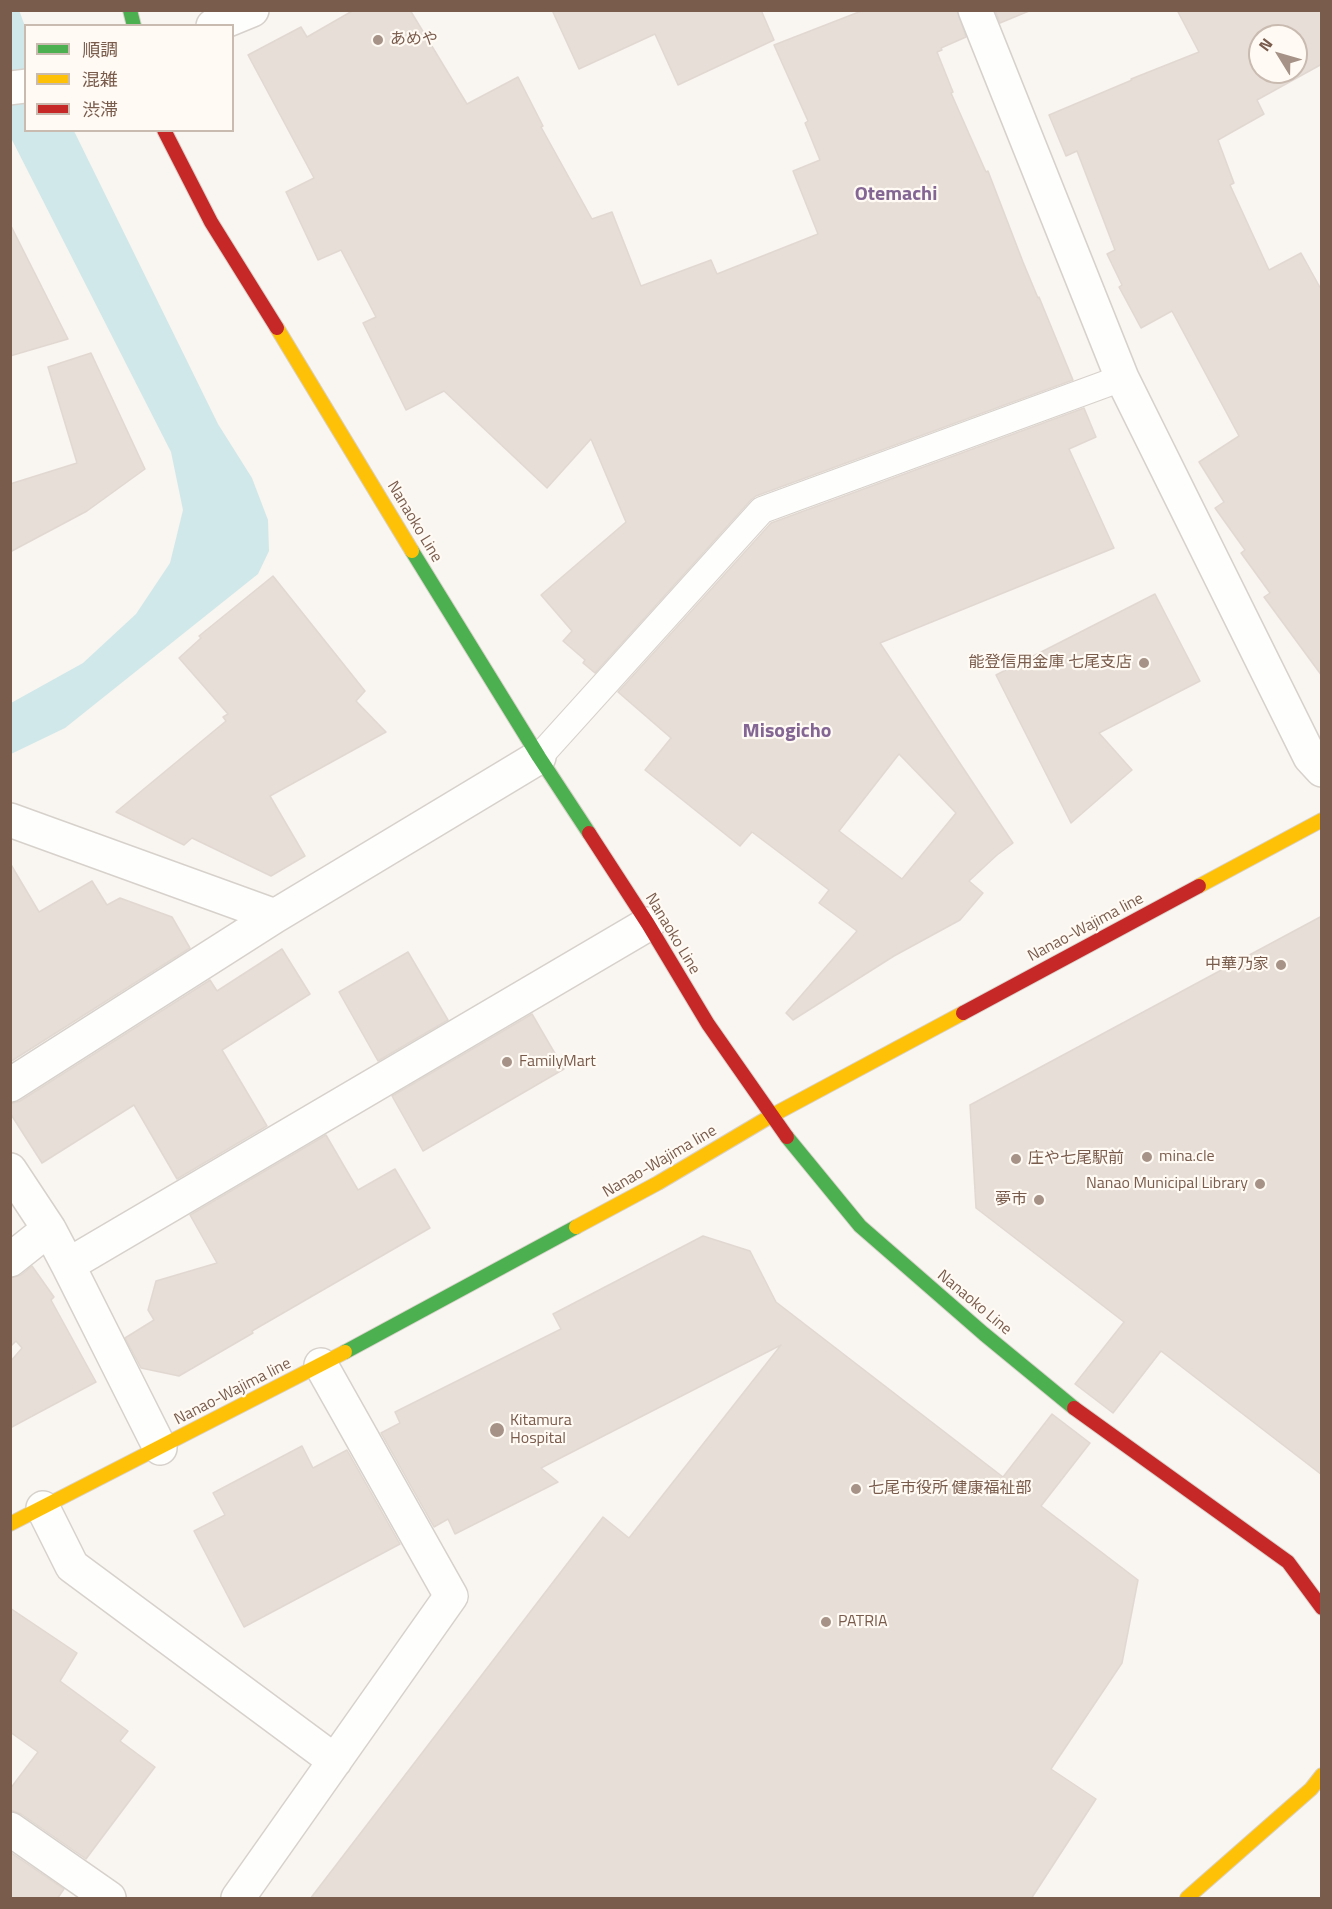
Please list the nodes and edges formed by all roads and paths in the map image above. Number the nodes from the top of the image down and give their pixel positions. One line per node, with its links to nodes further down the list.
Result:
1 (252, 10): 3 (street)
2 (975, 10): 5 (street)
3 (218, 24)
4 (165, 132): 6 (main road, Nanaoko Line)
5 (1122, 378): 6 (lane); 7 (street)
6 (539, 757): 10 (street); 11 (main road, Nanaoko Line)
7 (1322, 770)
8 (10, 820): 10 (street)
9 (1322, 820): 13 (main road, Nanao-Wajima line)
10 (275, 916): 12 (street)
11 (648, 924): 13 (main road, Nanaoko Line); 17 (street)
12 (10, 1085)
13 (771, 1116): 18 (main road, Nanao-Wajima line); 22 (main road, Nanaoko Line)
14 (10, 1170): 15 (street)
15 (49, 1229): 16 (street); 17 (street)
16 (10, 1260)
17 (68, 1265): 19 (street)
18 (321, 1365): 19 (main road, Nanao-Wajima line); 23 (street)
19 (160, 1448): 20 (main road, Nanao-Wajima line)
20 (43, 1508): 21 (main road, Nanao-Wajima line); 23 (street)
21 (10, 1524)
22 (1322, 1608)
23 (335, 1761): 27 (street)
24 (1322, 1775): 28 (main road)
25 (10, 1829): 26 (street)
26 (109, 1899)
27 (238, 1899)
28 (1187, 1899)

